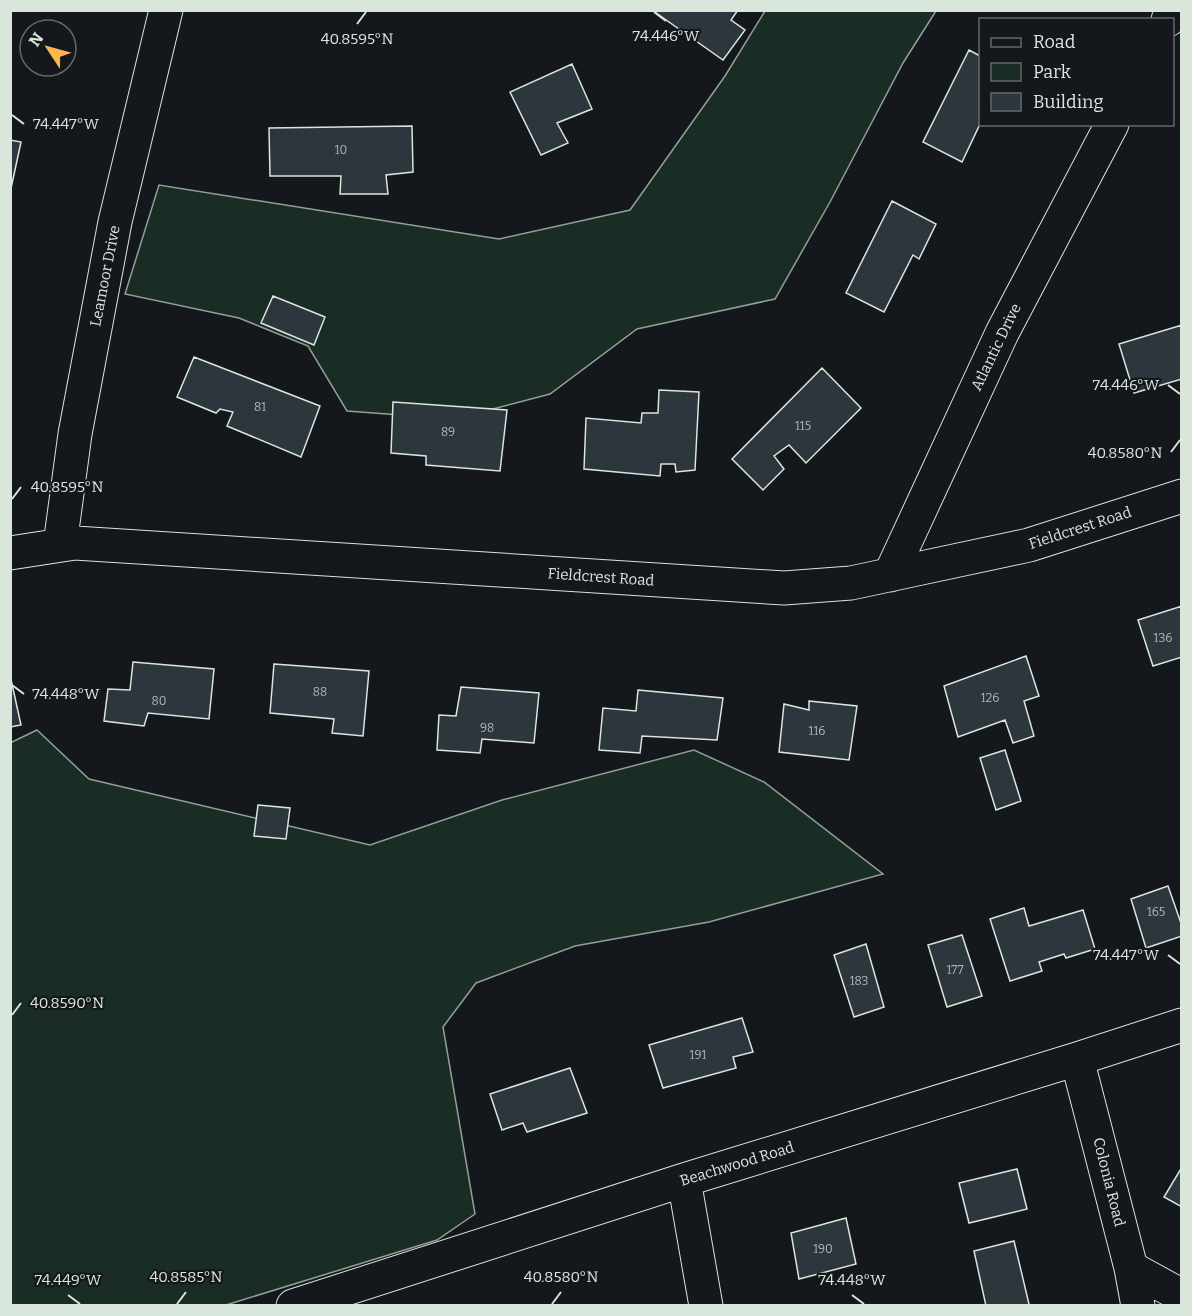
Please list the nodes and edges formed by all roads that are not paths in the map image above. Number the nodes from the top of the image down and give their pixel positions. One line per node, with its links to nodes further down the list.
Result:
1 (166, 10): 4 (street, Leamoor Drive)
2 (1111, 126): 6 (street, Atlantic Drive)
3 (1182, 496): 6 (street, Fieldcrest Road)
4 (60, 545): 5 (street, Fieldcrest Road); 6 (street, Fieldcrest Road)
5 (10, 553)
6 (890, 575)
7 (1182, 1025): 8 (street, Beachwood Road)
8 (1077, 1059): 9 (street, Beachwood Road); 10 (street, Colonia Road)
9 (684, 1180): 12 (street, Beachwood Road); 13 (street)
10 (1131, 1268): 11 (street); 14 (street, Colonia Road)
11 (1182, 1296)
12 (293, 1305)
13 (706, 1305)
14 (1138, 1305)

